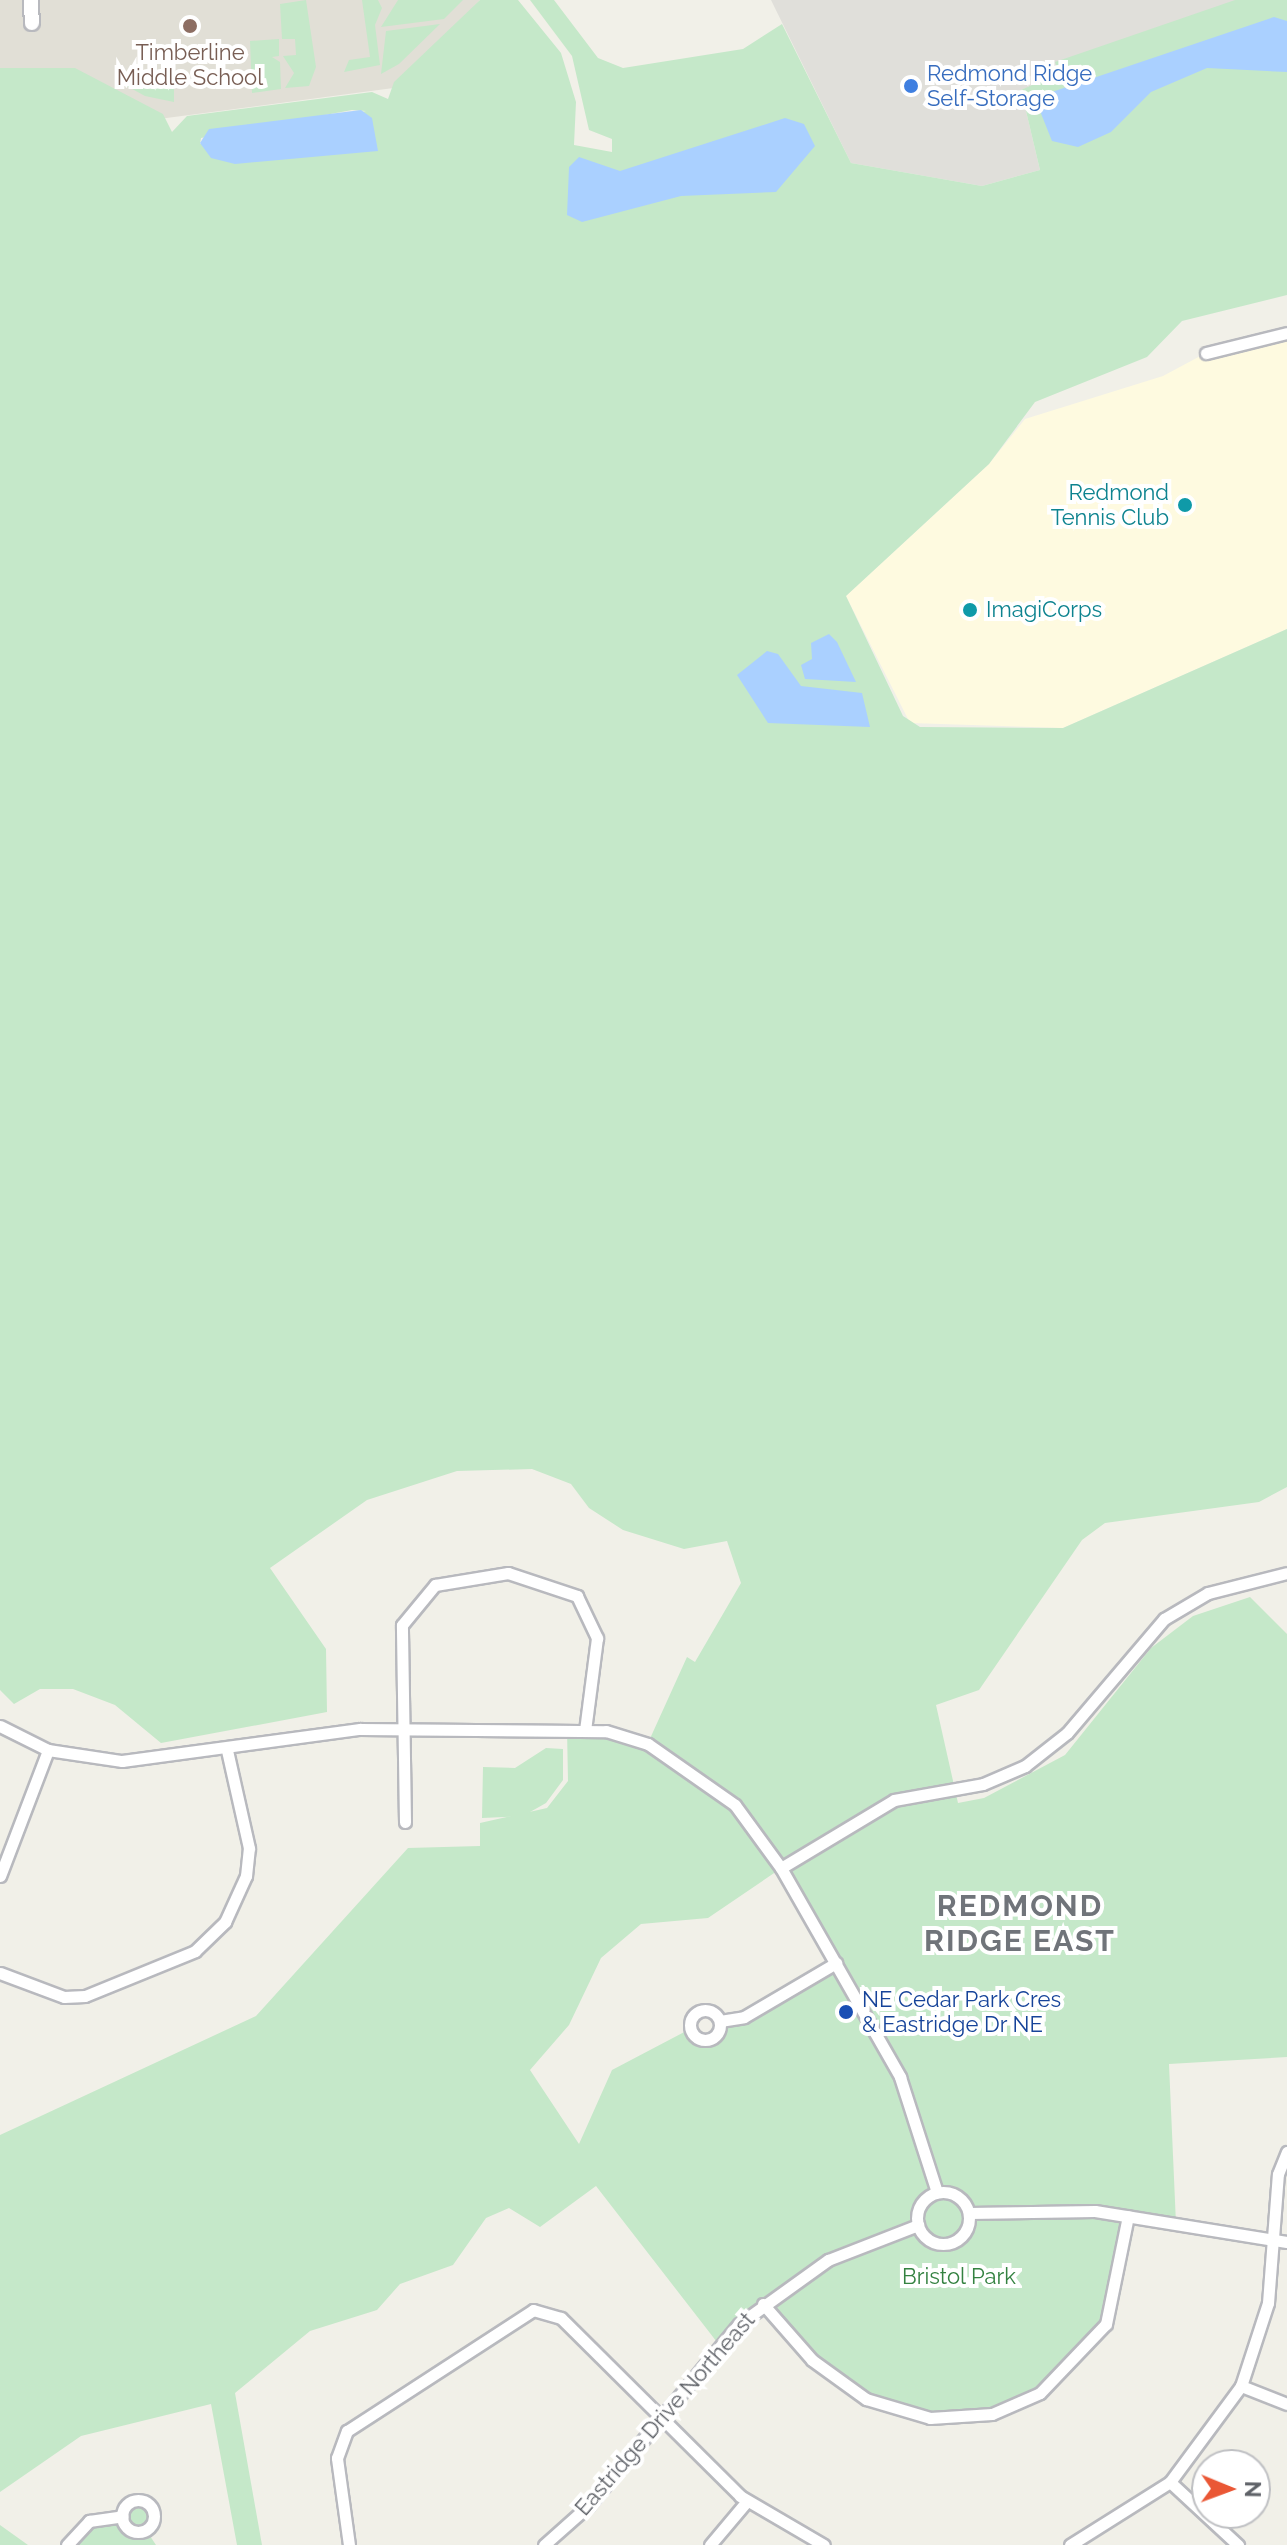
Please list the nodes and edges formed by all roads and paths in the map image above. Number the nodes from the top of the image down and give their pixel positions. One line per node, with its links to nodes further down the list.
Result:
1 (31, 0): 2 (street)
2 (32, 23)
3 (1287, 333): 4 (street)
4 (1206, 353)
5 (1287, 1573): 12 (street)
6 (0, 1726): 9 (street)
7 (402, 1728): 8 (street); 8 (street); 10 (street); 11 (street)
8 (585, 1730): 12 (street)
9 (48, 1750): 10 (street); 13 (street)
10 (227, 1750): 15 (street)
11 (405, 1822)
12 (781, 1868): 14 (street)
13 (0, 1876)
14 (836, 1963): 16 (street); 18 (street)
15 (0, 1973)
16 (720, 2021)
17 (1287, 2152): 22 (street)
18 (937, 2192): 19 (street); 21 (street)
19 (969, 2213): 20 (street); 21 (street)
20 (1128, 2216): 22 (street); 23 (street)
21 (918, 2225): 23 (street, Eastridge Drive Northeast)
22 (1282, 2241): 24 (street)
23 (763, 2304): 26 (street, Eastridge Drive Northeast)
24 (1241, 2386): 25 (street); 27 (street)
25 (1287, 2404)
26 (660, 2417): 28 (street); 31 (street); 32 (street, Eastridge Drive Northeast)
27 (1170, 2482): 35 (street); 36 (street)
28 (747, 2501): 33 (street); 34 (street)
29 (123, 2516): 30 (street)
30 (67, 2545)
31 (349, 2545)
32 (544, 2545)
33 (710, 2545)
34 (824, 2545)
35 (1070, 2545)
36 (1238, 2545)

